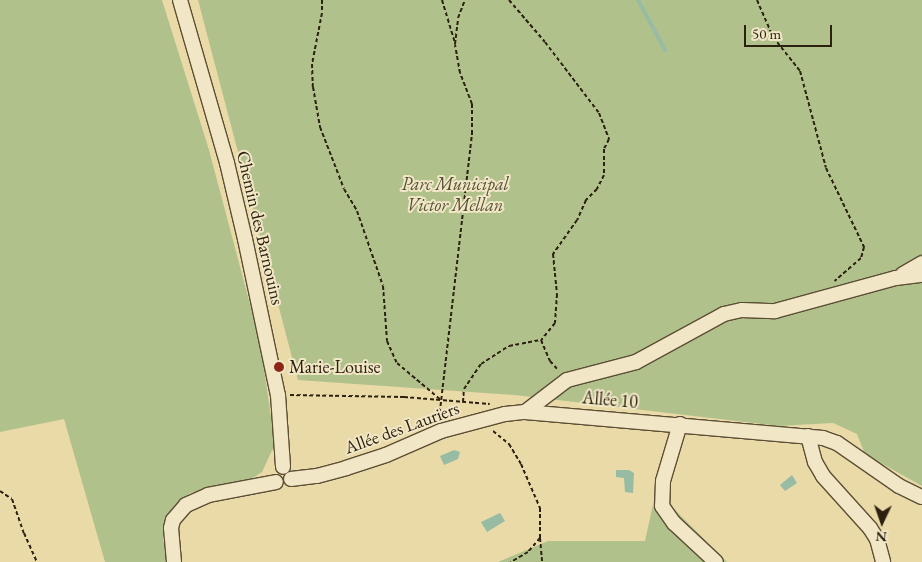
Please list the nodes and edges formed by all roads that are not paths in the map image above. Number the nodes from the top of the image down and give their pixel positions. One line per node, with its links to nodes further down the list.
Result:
1 (180, 0): 8 (street, Chemin des Barnouins)
2 (922, 264): 4 (street)
3 (922, 275): 4 (street)
4 (896, 278): 5 (street)
5 (525, 412): 6 (street, Allée 10); 8 (street, Allée des Lauriers)
6 (680, 424): 7 (street, Allée 10); 11 (street)
7 (808, 436): 9 (street, Allée 10); 12 (street)
8 (287, 473): 10 (street)
9 (922, 497)
10 (174, 562)
11 (716, 562)
12 (883, 562)

